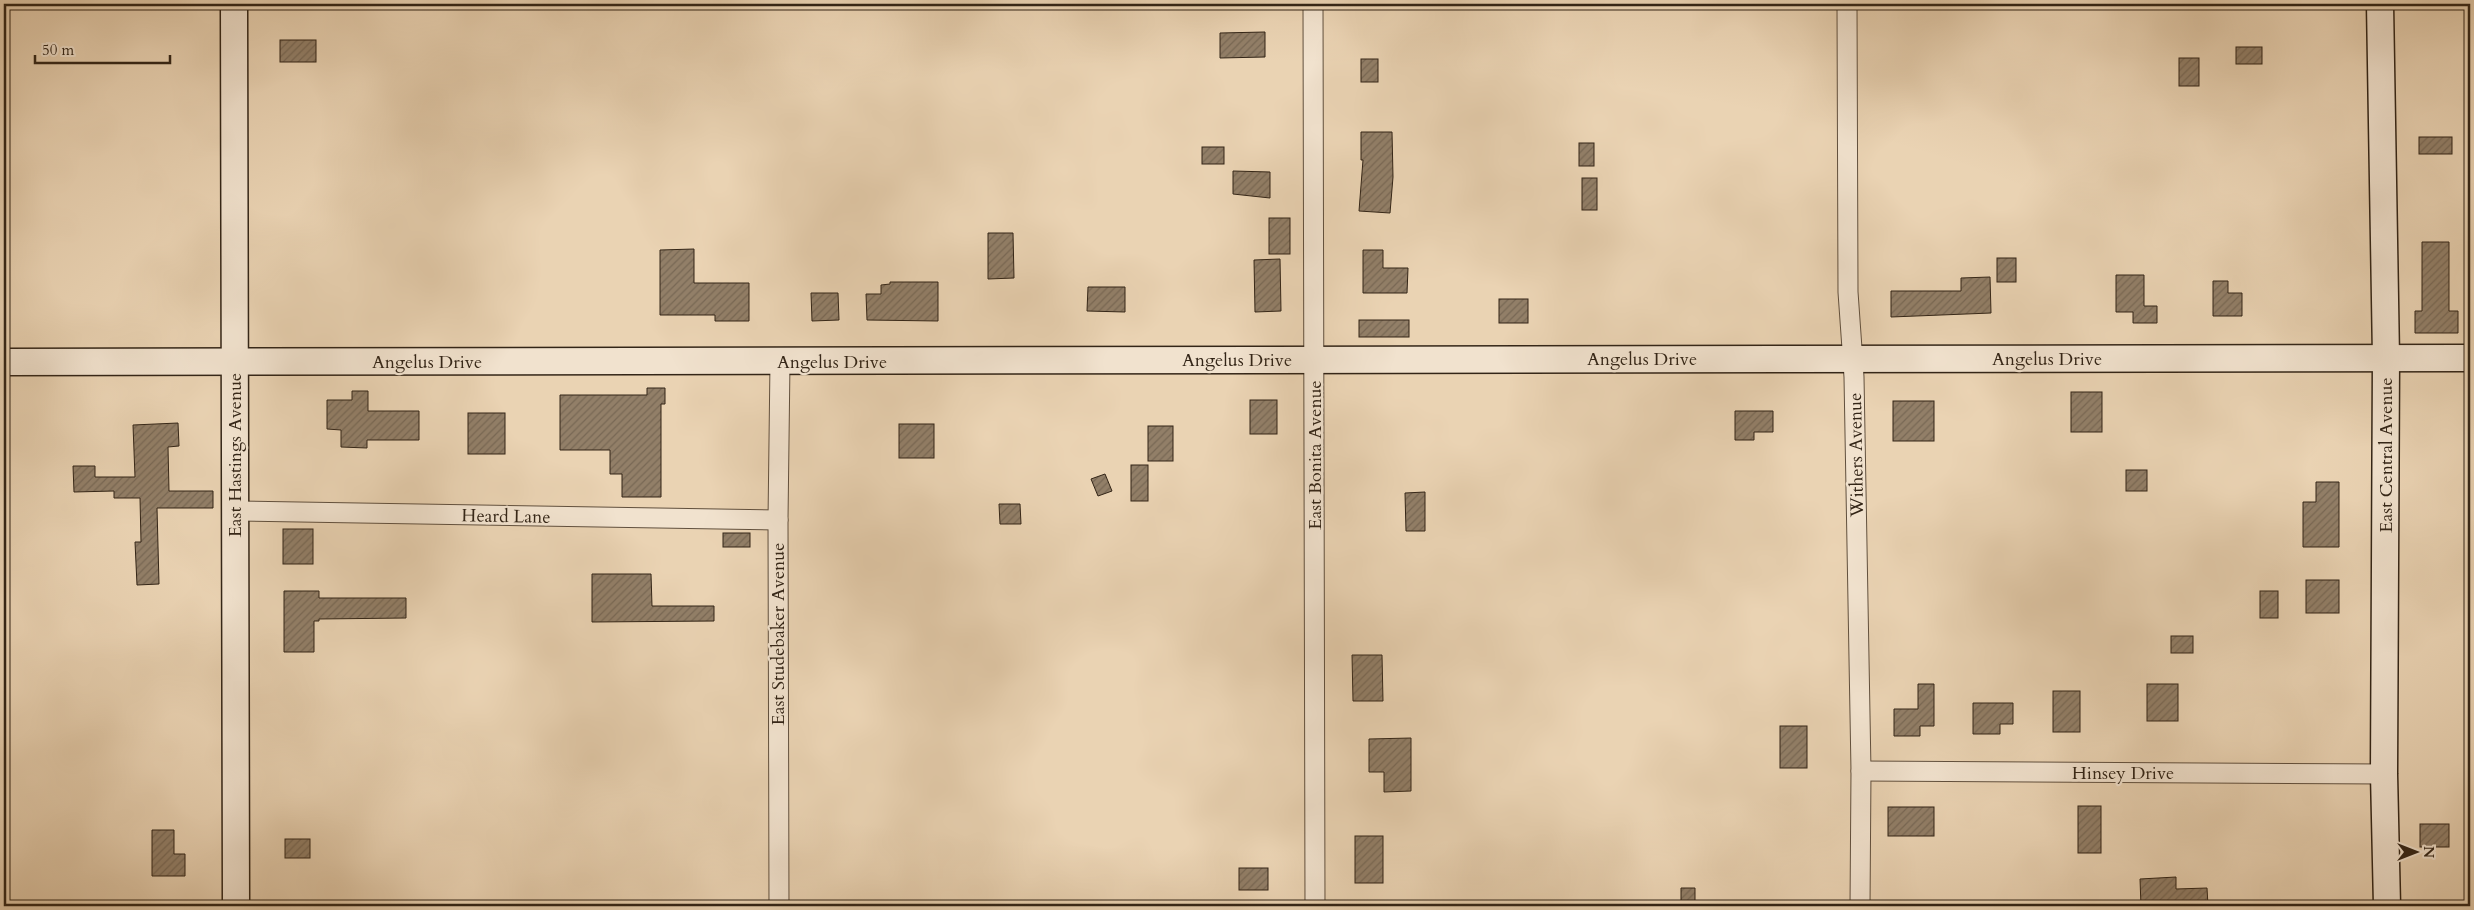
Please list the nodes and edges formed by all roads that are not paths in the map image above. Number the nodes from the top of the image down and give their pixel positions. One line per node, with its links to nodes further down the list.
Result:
1 (234, 4): 9 (street, East Hastings Avenue)
2 (1313, 4): 8 (street, East Bonita Avenue)
3 (1847, 4): 7 (street, Withers Avenue)
4 (2380, 4): 5 (street, East Central Avenue)
5 (2386, 358): 6 (street, Angelus Drive); 7 (street, Angelus Drive); 15 (street, East Central Avenue)
6 (2470, 358)
7 (1853, 359): 8 (street, Angelus Drive); 14 (street, Withers Avenue)
8 (1315, 360): 11 (street, Angelus Drive); 18 (street, East Bonita Avenue)
9 (234, 361): 10 (street, Angelus Drive); 11 (street, Angelus Drive); 12 (street, East Hastings Avenue)
10 (4, 362)
11 (780, 362): 13 (street, East Studebaker Avenue)
12 (235, 511): 13 (street, Heard Lane); 16 (street, East Hastings Avenue)
13 (778, 520): 17 (street, East Studebaker Avenue)
14 (1861, 771): 15 (street, Hinsey Drive); 19 (street, Withers Avenue)
15 (2384, 774): 20 (street, East Central Avenue)
16 (236, 906)
17 (779, 906)
18 (1315, 906)
19 (1860, 906)
20 (2387, 906)

